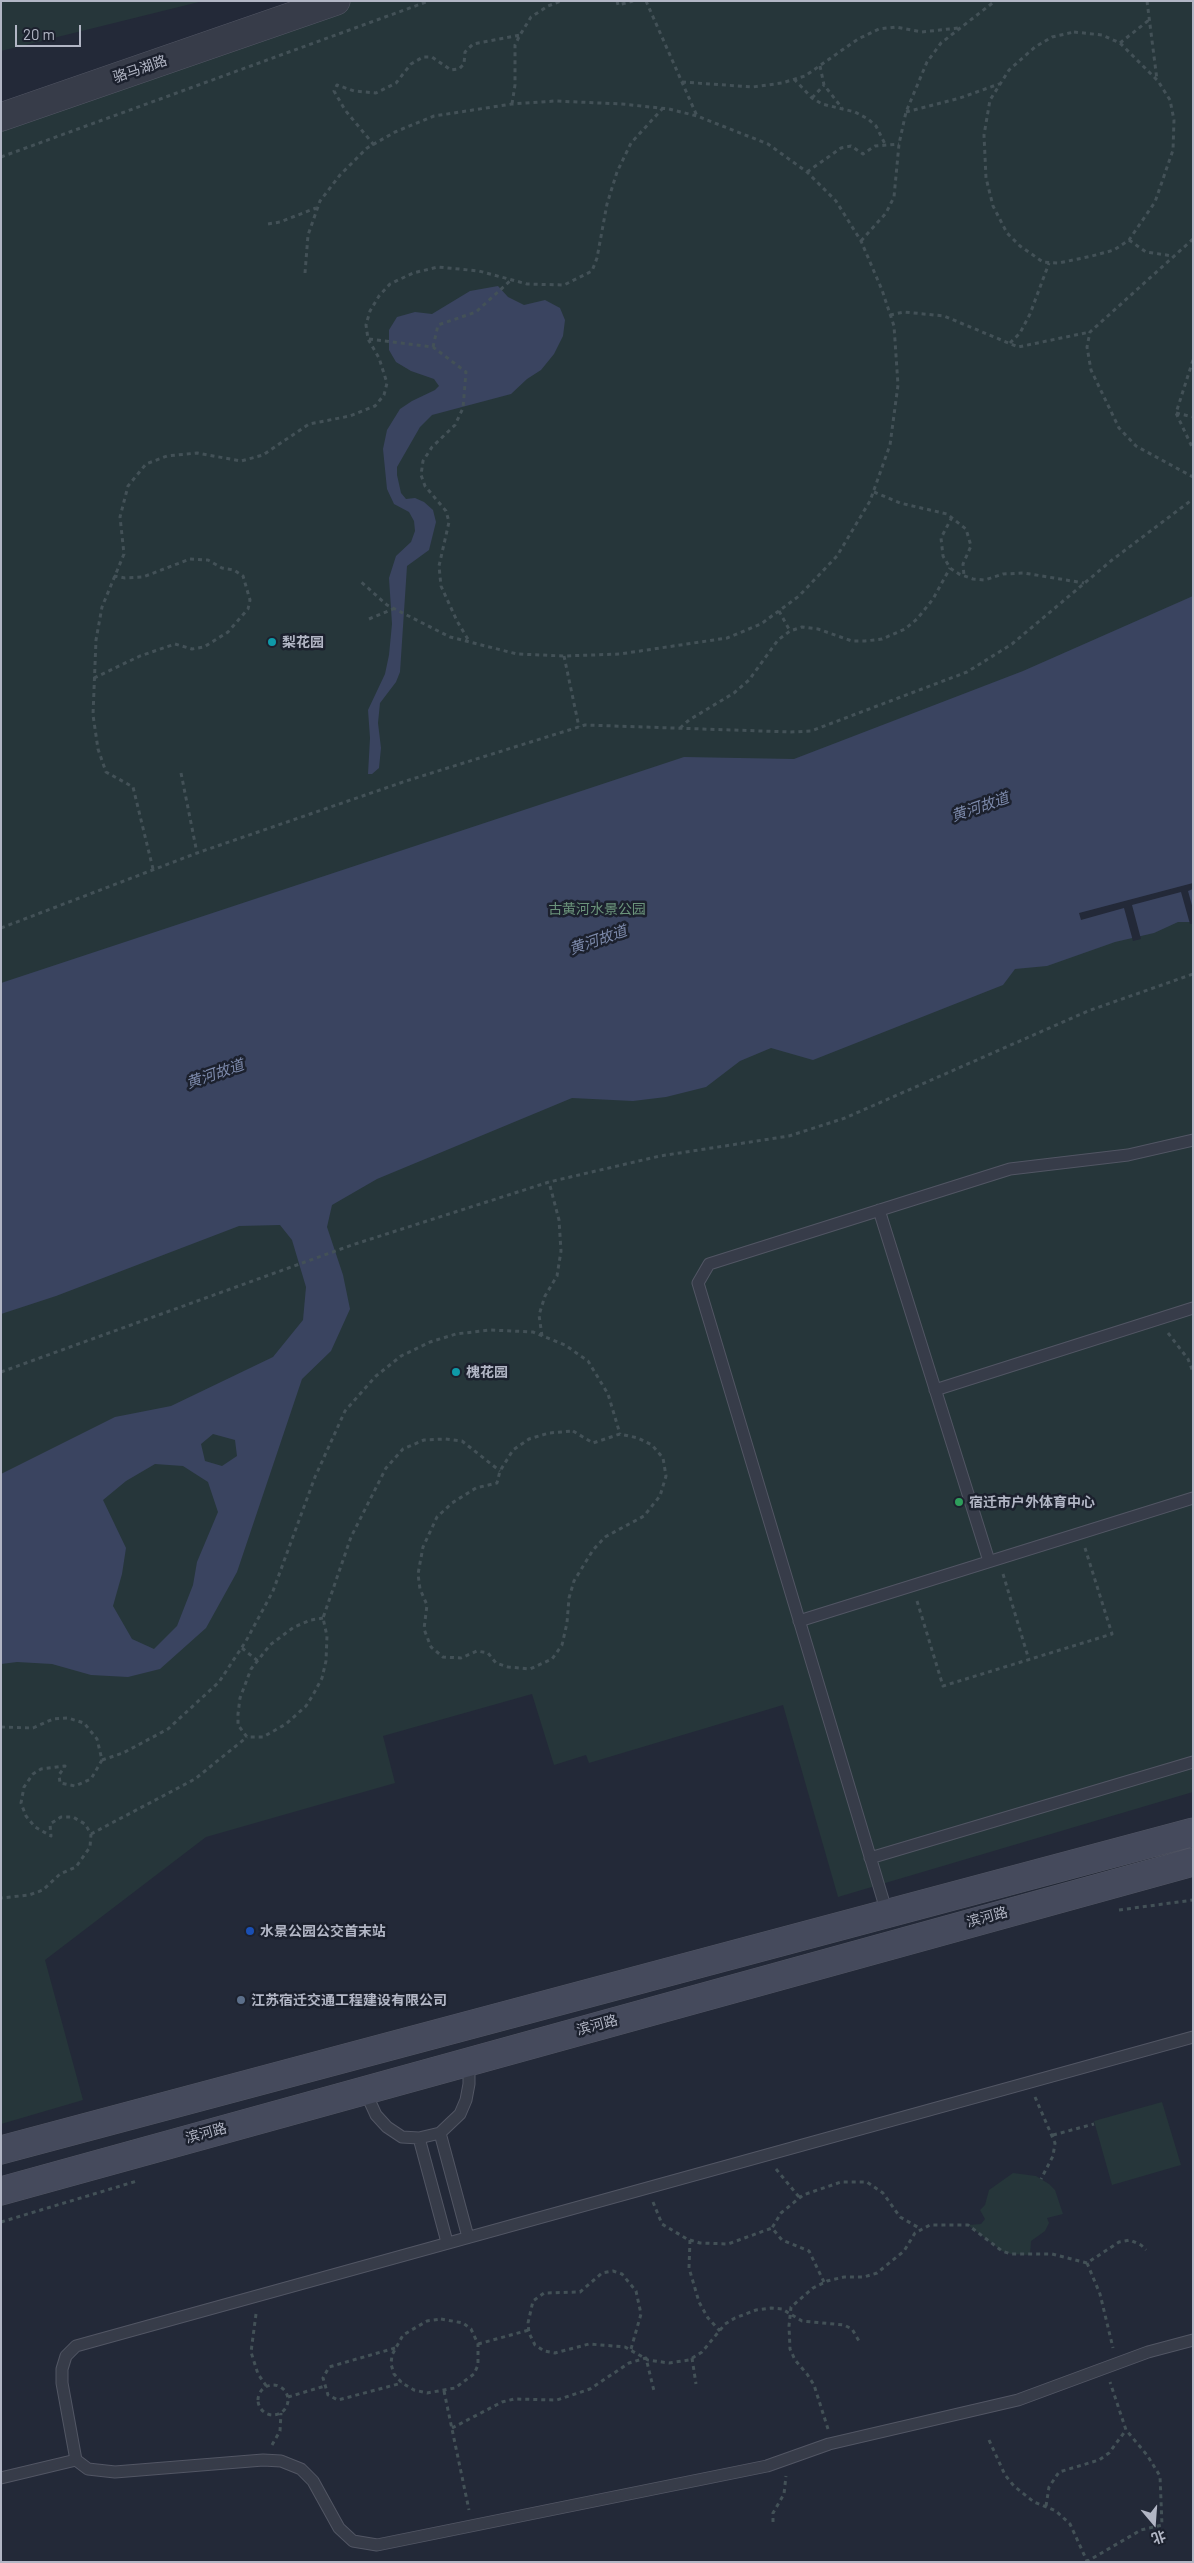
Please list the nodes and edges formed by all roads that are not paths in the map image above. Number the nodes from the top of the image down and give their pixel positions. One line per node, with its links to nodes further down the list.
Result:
1 (336, 1): 2 (street, 骆马湖路)
2 (1, 117)
3 (1193, 1140): 4 (lane)
4 (879, 1210): 6 (lane); 9 (lane)
5 (1193, 1308): 6 (lane)
6 (935, 1390): 8 (lane)
7 (1193, 1498): 8 (lane)
8 (994, 1560): 9 (lane)
9 (799, 1620): 12 (lane)
10 (1193, 1762): 12 (lane)
11 (1193, 1832): 16 (main road)
12 (870, 1858): 16 (lane)
13 (1193, 1862): 15 (main road, 滨河路)
14 (1193, 1870): 15 (main road)
15 (1034, 1904): 18 (main road, 滨河路)
16 (887, 1914): 22 (main road)
17 (1193, 2037): 24 (lane)
18 (469, 2061): 19 (main road, 滨河路); 20 (lane)
19 (364, 2090): 21 (lane); 23 (main road, 滨河路)
20 (440, 2133): 21 (lane); 24 (lane)
21 (419, 2138): 25 (lane)
22 (1, 2150)
23 (1, 2191)
24 (468, 2237): 25 (lane)
25 (448, 2242): 27 (lane)
26 (1193, 2340): 27 (lane)
27 (76, 2460): 28 (lane)
28 (1, 2478)

